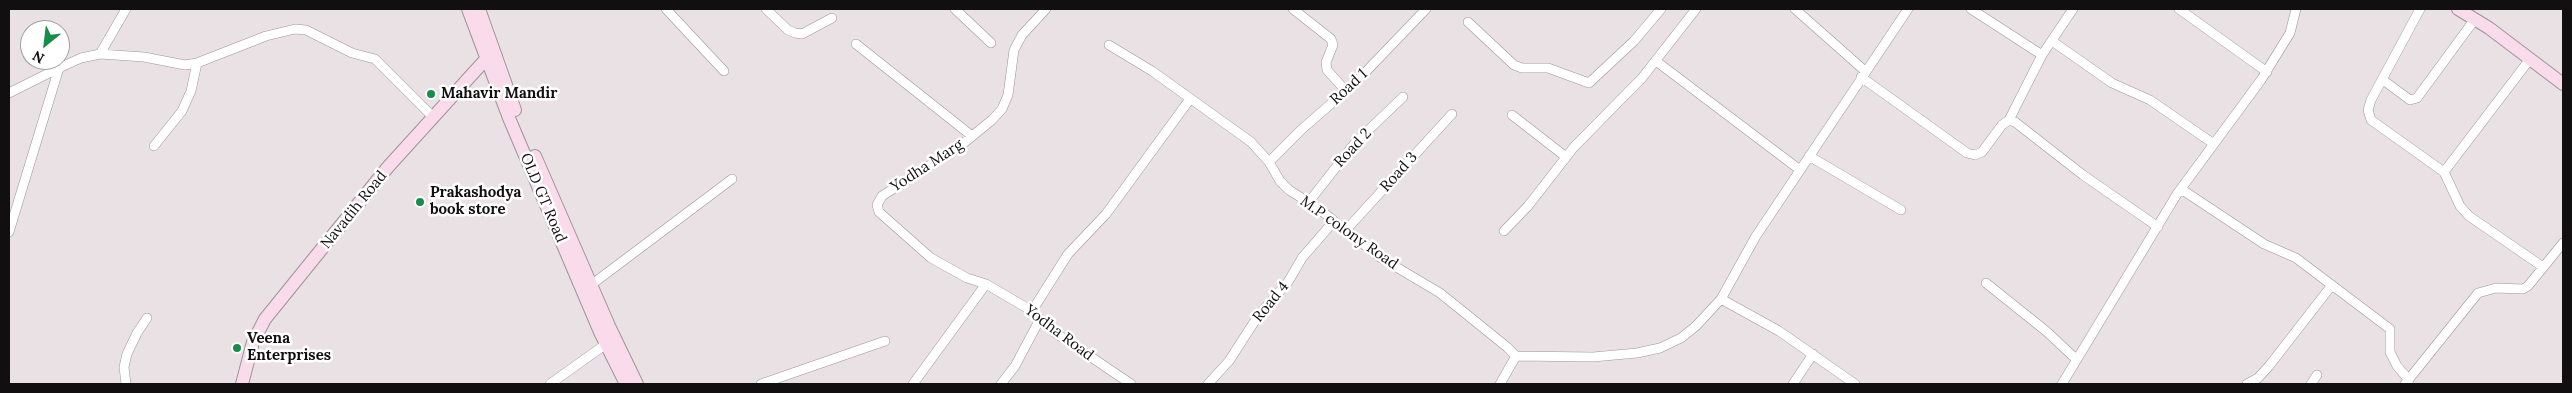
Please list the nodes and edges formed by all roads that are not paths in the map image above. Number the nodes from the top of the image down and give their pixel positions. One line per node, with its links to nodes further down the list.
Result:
1 (126, 9): 26 (street)
2 (468, 9): 28 (main road, OLD GT Road)
3 (479, 9): 28 (main road, OLD GT Road)
4 (666, 9): 35 (street)
5 (766, 9): 20 (street)
6 (955, 9): 23 (street)
7 (1046, 9): 48 (street, Yodha Marg)
8 (1293, 9): 40 (street)
9 (1426, 9): 40 (street, Road 1)
10 (1661, 9): 21 (street)
11 (1696, 9): 30 (street)
12 (1795, 9): 37 (street)
13 (1908, 9): 37 (street)
14 (1971, 9): 27 (street)
15 (2073, 9): 22 (street)
16 (2179, 9): 36 (street)
17 (2296, 9): 36 (street)
18 (2420, 9): 38 (street)
19 (2468, 13): 29 (main road); 38 (street)
20 (832, 18)
21 (1468, 22)
22 (2052, 41): 27 (street); 49 (street)
23 (991, 42)
24 (856, 44): 48 (street)
25 (1109, 44): 43 (street, M.P colony Road)
26 (100, 54): 31 (street); 32 (street)
27 (2042, 56): 47 (street)
28 (491, 58): 46 (main road, Navadih Road); 69 (main road, OLD GT Road); 76 (main road, OLD GT Road)
29 (2530, 59): 39 (main road); 55 (street)
30 (1656, 61): 52 (street); 54 (street)
31 (70, 63)
32 (197, 63): 46 (street); 50 (street)
33 (55, 70): 41 (street)
34 (58, 70): 64 (street)
35 (724, 71)
36 (2266, 72): 49 (street)
37 (1863, 74): 47 (street); 51 (street)
38 (2383, 80): 55 (street)
39 (2563, 84)
40 (1346, 91): 53 (street, Road 1)
41 (9, 93)
42 (1403, 97): 58 (street, Road 2)
43 (1190, 99): 53 (street, M.P colony Road); 72 (street)
44 (1452, 114): 62 (street, Road 3)
45 (1512, 115): 52 (street)
46 (433, 118): 83 (main road, Navadih Road)
47 (2009, 120): 61 (street)
48 (972, 136): 68 (street, Yodha Marg)
49 (2214, 144): 57 (street)
50 (154, 146)
51 (1809, 156): 54 (street); 59 (street)
52 (1566, 157): 63 (street)
53 (1269, 162): 58 (street, M.P colony Road)
54 (1800, 170): 71 (street)
55 (2444, 172): 66 (street)
56 (732, 179): 69 (street)
57 (2181, 189): 61 (street); 70 (street)
58 (1308, 203): 60 (street, M.P colony Road)
59 (1901, 210)
60 (1334, 221): 62 (street, M.P colony Road); 91 (street, Road 4)
61 (2158, 227): 79 (street)
62 (1346, 230): 78 (street, M.P colony Road)
63 (1504, 231)
64 (9, 232)
65 (2563, 243): 66 (street)
66 (2543, 267): 81 (street)
67 (1986, 283): 79 (street)
68 (986, 284): 72 (street, Yodha Road); 88 (street)
69 (591, 285): 86 (main road, OLD GT Road)
70 (2332, 285): 81 (street); 96 (street)
71 (1721, 299): 77 (street); 78 (street)
72 (1032, 310): 74 (street, Yodha Road)
73 (147, 318): 82 (street)
74 (1040, 319): 89 (street); 90 (street, Yodha Road)
75 (885, 341): 87 (street)
76 (606, 344): 84 (street); 85 (main road, OLD GT Road)
77 (1813, 354): 93 (street); 94 (street)
78 (1516, 356): 92 (street)
79 (2076, 359): 95 (street)
80 (2317, 375): 97 (street)
81 (2407, 382)
82 (126, 384)
83 (242, 384)
84 (550, 384)
85 (626, 384)
86 (637, 384)
87 (761, 384)
88 (912, 384)
89 (1001, 384)
90 (1131, 384)
91 (1208, 384)
92 (1500, 384)
93 (1793, 384)
94 (1855, 384)
95 (2062, 384)
96 (2247, 384)
97 (2311, 384)

